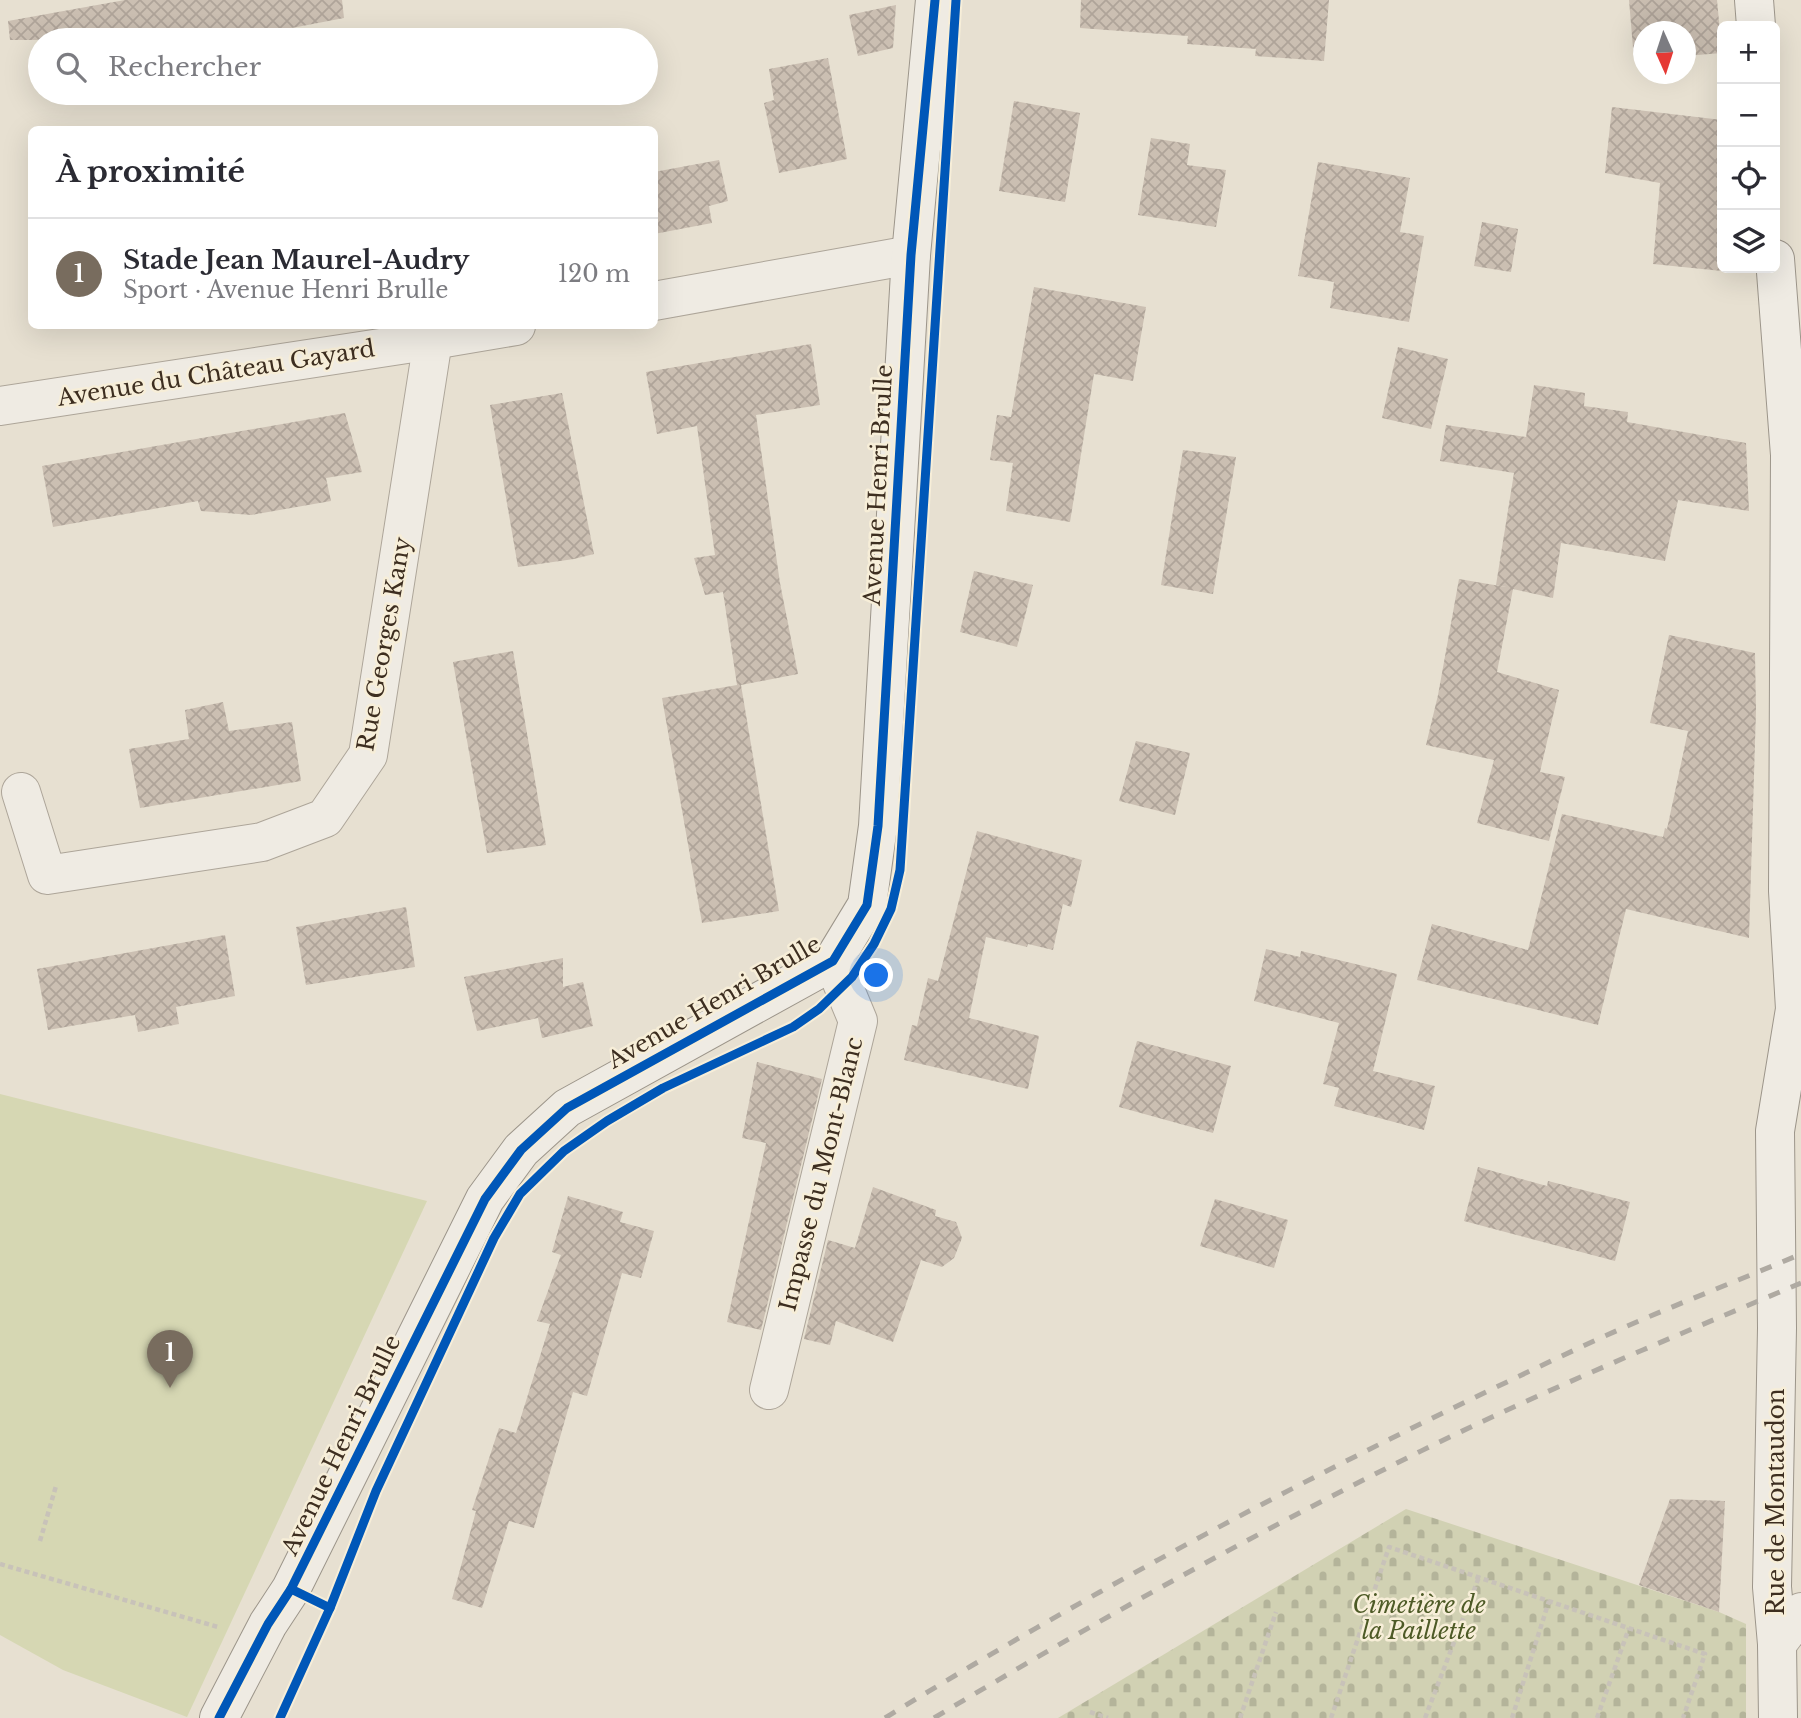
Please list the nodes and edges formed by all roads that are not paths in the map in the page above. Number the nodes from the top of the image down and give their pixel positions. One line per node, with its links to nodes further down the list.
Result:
1 (935, 0): 4 (street, Avenue Henri Brulle)
2 (1754, 0): 3 (street)
3 (1756, 21)
4 (911, 255): 6 (street); 11 (street, Avenue Henri Brulle)
5 (1776, 273): 14 (street, Rue de Montaudon)
6 (658, 299)
7 (498, 329): 8 (street, Avenue du Château Gayard)
8 (433, 340): 9 (street, Avenue du Château Gayard); 10 (street, Rue Georges Kany)
9 (0, 406)
10 (21, 792)
11 (833, 961): 12 (street, Impasse du Mont-Blanc); 15 (street, Avenue Henri Brulle)
12 (769, 1390)
13 (1801, 1612): 14 (street)
14 (1789, 1643): 16 (street, Rue de Montaudon)
15 (219, 1718)
16 (1779, 1718)

